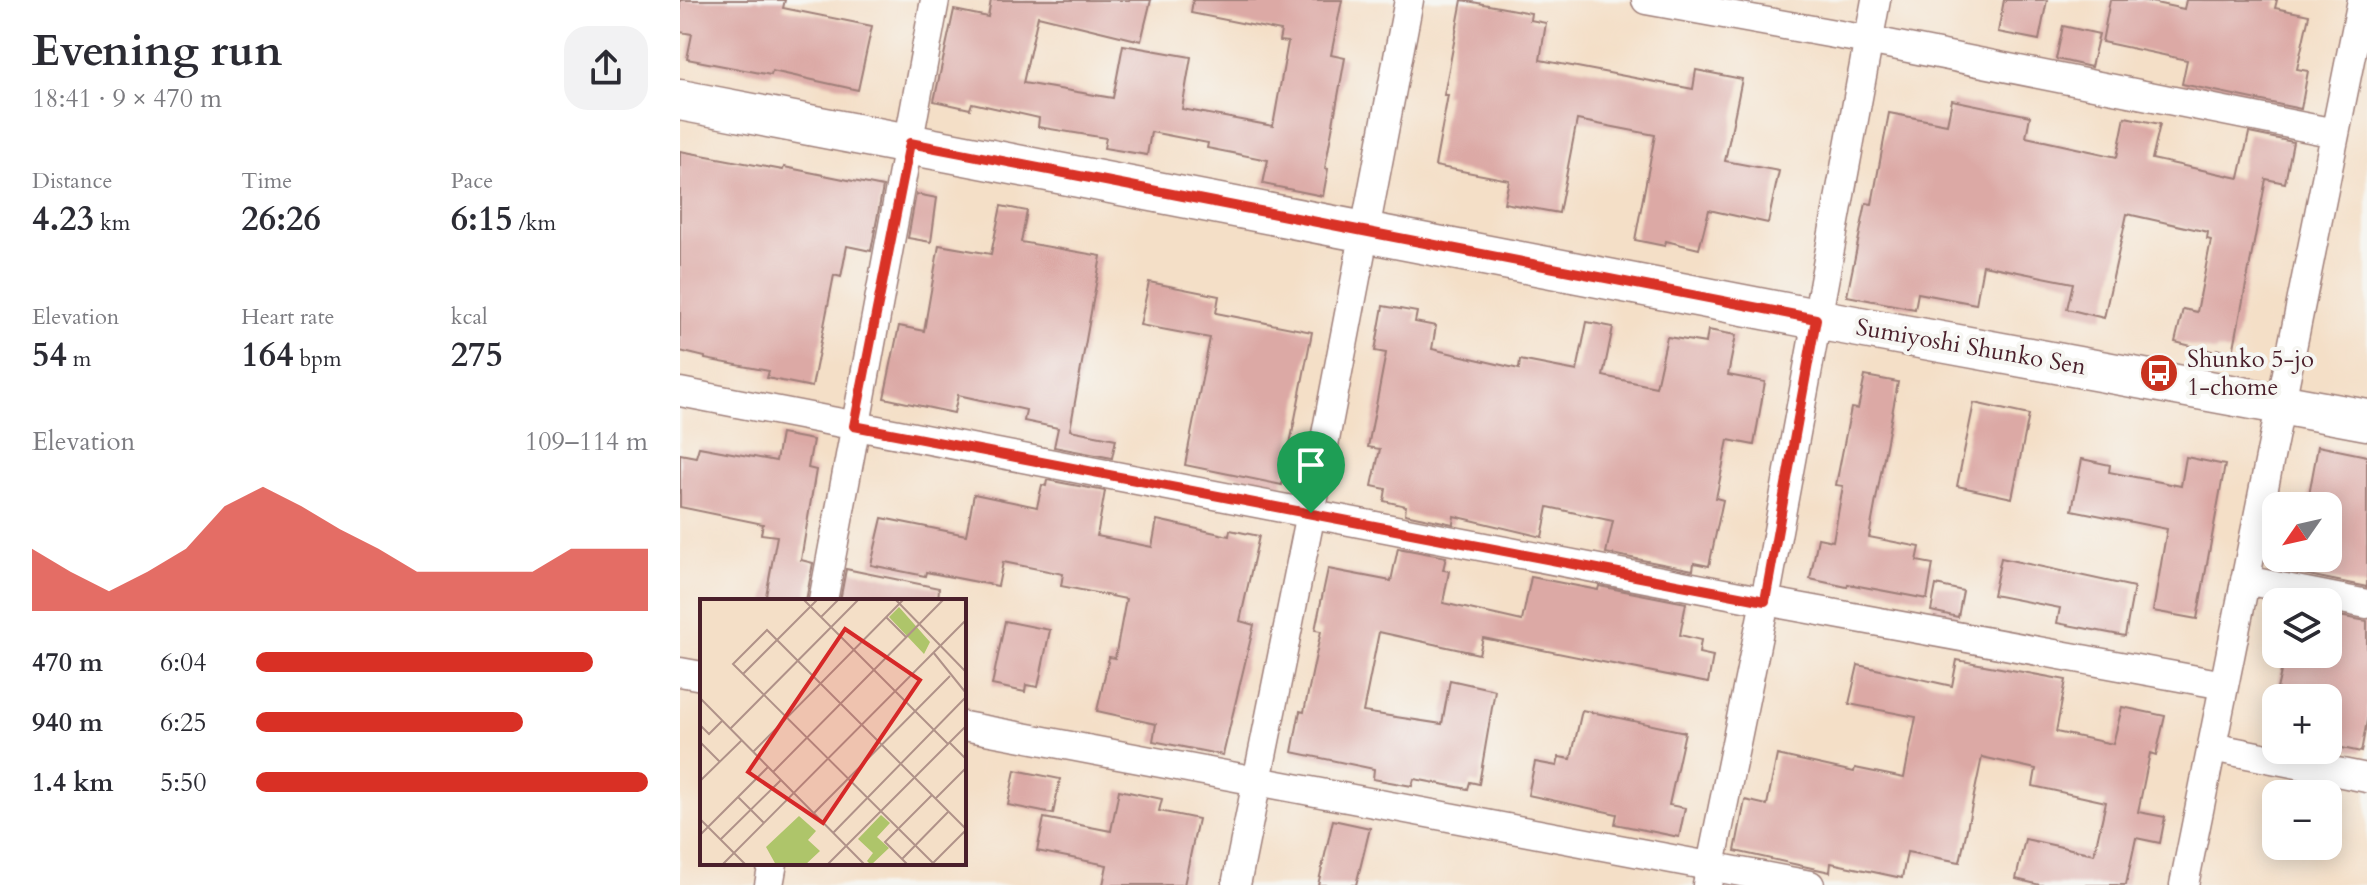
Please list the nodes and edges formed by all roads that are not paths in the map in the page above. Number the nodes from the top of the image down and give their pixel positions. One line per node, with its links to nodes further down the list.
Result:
1 (935, 0): 9 (street)
2 (1409, 0): 10 (street)
3 (1646, 0): 6 (street)
4 (1876, 0): 6 (street)
5 (2362, 0): 8 (street)
6 (1868, 40): 8 (street); 11 (street)
7 (680, 100): 9 (street, Sumiyoshi Shunko Sen)
8 (2335, 133): 13 (street)
9 (910, 143): 10 (street, Sumiyoshi Shunko Sen); 15 (street)
10 (1365, 231): 11 (street, Sumiyoshi Shunko Sen); 16 (street)
11 (1816, 319): 13 (street, Sumiyoshi Shunko Sen); 19 (street)
12 (680, 392): 15 (street)
13 (2281, 403): 14 (street, Sumiyoshi Shunko Sen); 17 (street)
14 (2367, 420)
15 (854, 426): 16 (street); 18 (street)
16 (1311, 513): 19 (street); 27 (street)
17 (2245, 580): 20 (street); 23 (street)
18 (823, 599)
19 (1765, 601): 23 (street); 29 (street)
20 (2367, 604)
21 (680, 672): 22 (street)
22 (700, 676)
23 (2224, 685): 25 (street)
24 (966, 726): 27 (street)
25 (2212, 747): 26 (street); 33 (street)
26 (2367, 778)
27 (1258, 782): 29 (street); 31 (street)
28 (773, 865): 30 (street)
29 (1709, 876): 32 (street)
30 (769, 885)
31 (1236, 885)
32 (1810, 885)
33 (2184, 885)

